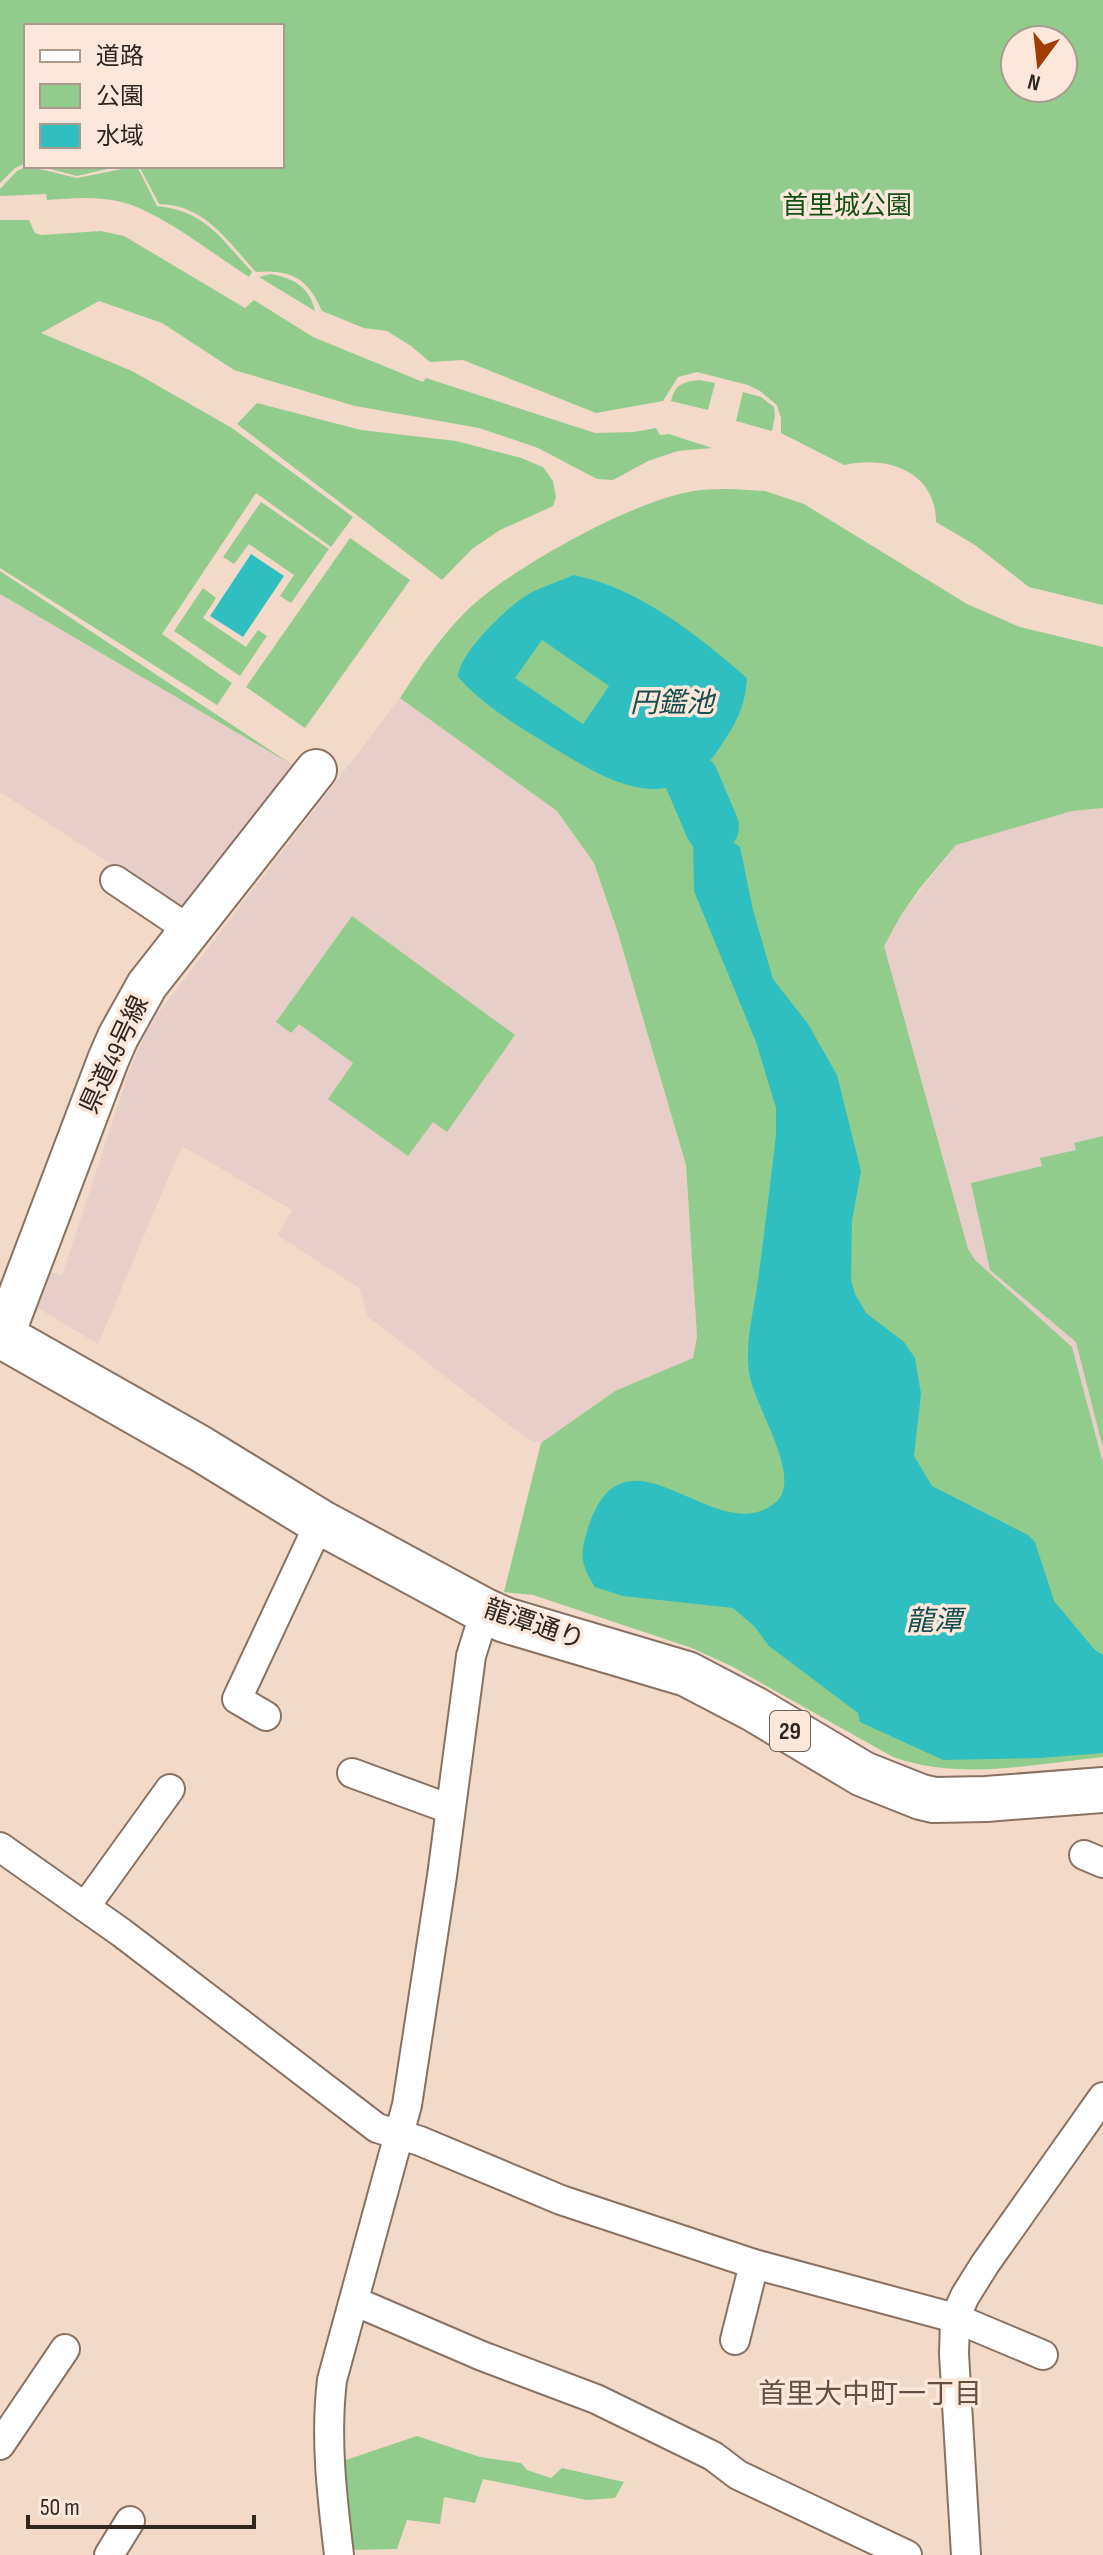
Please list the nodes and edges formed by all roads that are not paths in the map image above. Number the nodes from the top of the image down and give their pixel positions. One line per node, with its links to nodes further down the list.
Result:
1 (316, 770): 3 (main road, 県道49号線)
2 (115, 880): 3 (street)
3 (191, 931): 4 (main road, 県道49号線)
4 (1, 1339): 5 (main road, 龍潭通り / 29)
5 (320, 1522): 6 (main road, 龍潭通り / 29); 7 (street)
6 (485, 1611): 10 (main road, 龍潭通り / 29); 11 (street)
7 (266, 1716)
8 (352, 1773): 11 (street)
9 (170, 1789): 13 (street)
10 (1103, 1790)
11 (450, 1809): 15 (street)
12 (0, 1847): 13 (street)
13 (85, 1907): 15 (street)
14 (1103, 2097): 18 (street)
15 (399, 2136): 16 (street); 17 (street)
16 (754, 2264): 18 (street); 19 (street)
17 (354, 2301): 25 (street); 26 (street)
18 (955, 2318): 21 (street); 27 (street)
19 (735, 2340)
20 (65, 2349): 22 (street)
21 (1043, 2355)
22 (0, 2445)
23 (130, 2521): 24 (street)
24 (109, 2555)
25 (339, 2555)
26 (907, 2555)
27 (966, 2555)

